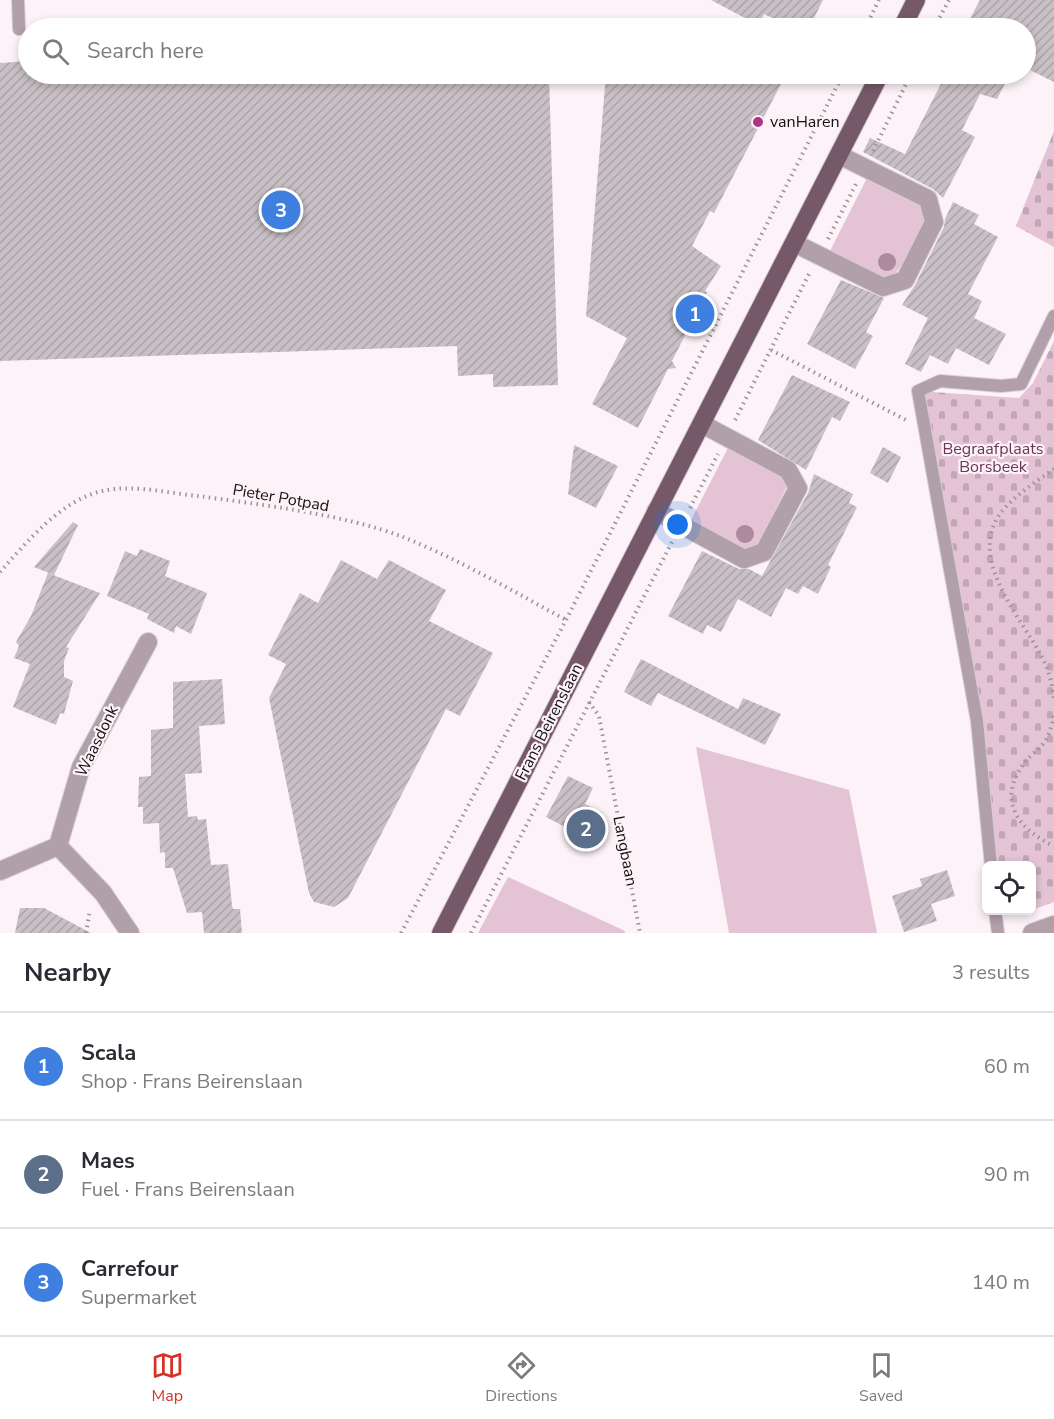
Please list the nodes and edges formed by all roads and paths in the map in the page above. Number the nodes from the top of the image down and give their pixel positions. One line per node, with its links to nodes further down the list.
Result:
1 (18, 0): 5 (lane)
2 (879, 0): 6 (path)
3 (916, 0): 7 (main road)
4 (949, 0): 8 (path)
5 (19, 18)
6 (870, 18)
7 (907, 18)
8 (939, 18)
9 (838, 84): 25 (path)
10 (875, 84): 12 (main road, Frans Beirenslaan)
11 (906, 84): 13 (path)
12 (839, 155): 13 (street); 14 (main road, Frans Beirenslaan)
13 (865, 167): 15 (path); 15 (street)
14 (794, 243): 15 (street); 18 (main road, Frans Beirenslaan)
15 (819, 255): 17 (path)
16 (1054, 316): 19 (lane)
17 (771, 350): 19 (path); 20 (path)
18 (702, 424): 20 (street); 22 (main road, Frans Beirenslaan)
19 (926, 430): 32 (lane)
20 (726, 438): 23 (path); 23 (street)
21 (1054, 469): 28 (path)
22 (656, 511): 23 (street); 38 (main road, Frans Beirenslaan)
23 (681, 526): 27 (path)
24 (0, 572): 25 (path, Pieter Potpad)
25 (566, 620): 37 (path)
26 (148, 642): 30 (street, Waasdonk)
27 (589, 701): 39 (path); 40 (path, Langbaan)
28 (1054, 701)
29 (1054, 716): 31 (path)
30 (58, 846): 33 (street); 36 (street)
31 (1054, 846)
32 (991, 861)
33 (0, 871)
34 (996, 915): 41 (lane)
35 (1054, 925): 42 (street)
36 (130, 933)
37 (401, 933)
38 (441, 933)
39 (471, 933)
40 (640, 933)
41 (998, 933)
42 (1032, 933)

